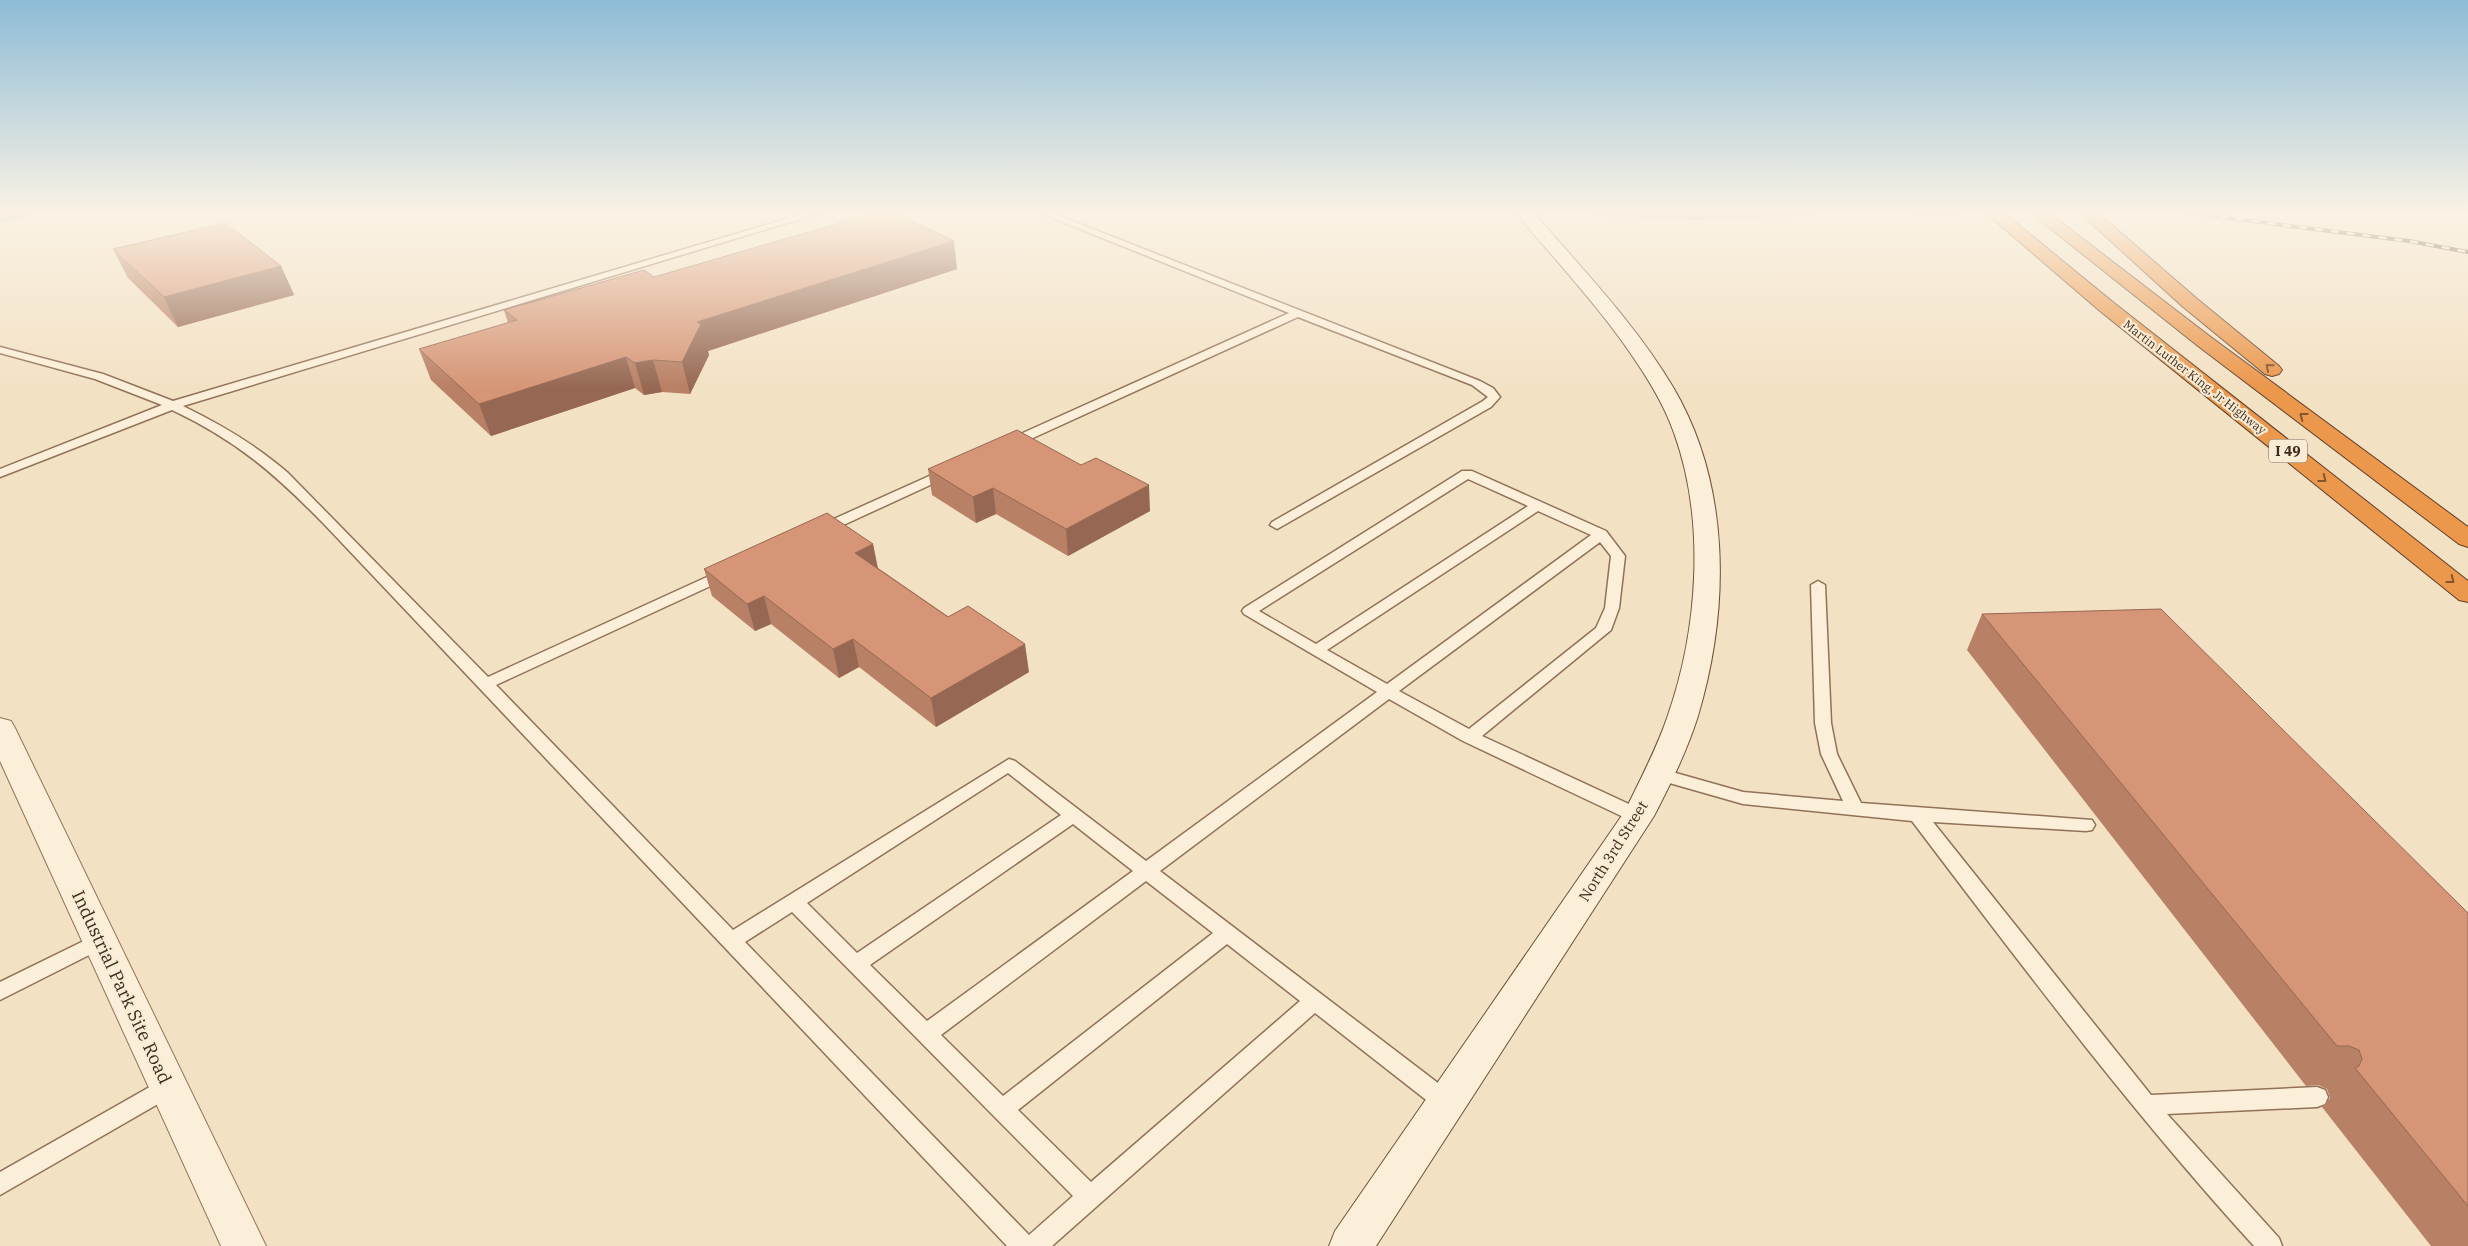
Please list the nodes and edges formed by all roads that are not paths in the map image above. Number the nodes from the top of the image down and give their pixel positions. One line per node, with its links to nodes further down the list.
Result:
1 (621, 271): 9 (lane)
2 (1191, 271): 7 (lane)
3 (1574, 271): 27 (street, North 3rd Street)
4 (2064, 271): 21 (highway, Martin Luther King, Jr Highway / I 49, one-way to 21)
5 (2114, 271): 18 (highway, I 49, one-way to 5)
6 (2154, 271): 15 (highway, one-way to 6)
7 (1297, 313): 10 (lane); 14 (lane)
8 (0, 350): 9 (lane)
9 (173, 405): 12 (lane); 23 (lane)
10 (999, 449)
11 (963, 465): 17 (lane)
12 (0, 473)
13 (1537, 506): 16 (lane); 22 (lane); 22 (lane)
14 (1277, 525)
15 (2468, 532)
16 (1601, 534): 24 (lane); 26 (lane)
17 (810, 535)
18 (2468, 539)
19 (738, 568): 23 (lane)
20 (1818, 585): 28 (lane)
21 (2468, 594)
22 (1316, 651): 24 (lane)
23 (485, 684): 37 (lane)
24 (1387, 692): 26 (lane); 33 (lane)
25 (0, 728): 36 (street, Industrial Park Site Road)
26 (1470, 737): 31 (lane)
27 (1658, 774): 28 (lane); 31 (street, North 3rd Street)
28 (1855, 809): 30 (lane)
29 (1074, 815): 33 (lane); 34 (lane); 38 (lane)
30 (1917, 815): 32 (lane); 45 (lane)
31 (1638, 816): 44 (street, North 3rd Street)
32 (2086, 825)
33 (1146, 871): 35 (lane); 41 (lane)
34 (793, 901): 37 (lane); 38 (lane)
35 (1227, 933): 40 (lane); 46 (lane)
36 (100, 941): 39 (lane); 42 (street, Industrial Park Site Road)
37 (731, 941): 50 (lane)
38 (856, 964): 41 (lane)
39 (0, 992)
40 (1314, 1001): 44 (lane); 48 (lane)
41 (926, 1034): 46 (lane)
42 (170, 1086): 47 (lane); 49 (street, Industrial Park Site Road)
43 (2317, 1098): 45 (lane)
44 (1447, 1104): 52 (street, North 3rd Street)
45 (2147, 1105): 53 (lane)
46 (1002, 1110): 48 (lane)
47 (0, 1184)
48 (1090, 1197): 51 (lane)
49 (244, 1246)
50 (1023, 1246)
51 (1034, 1246)
52 (1351, 1246)
53 (2270, 1246)

